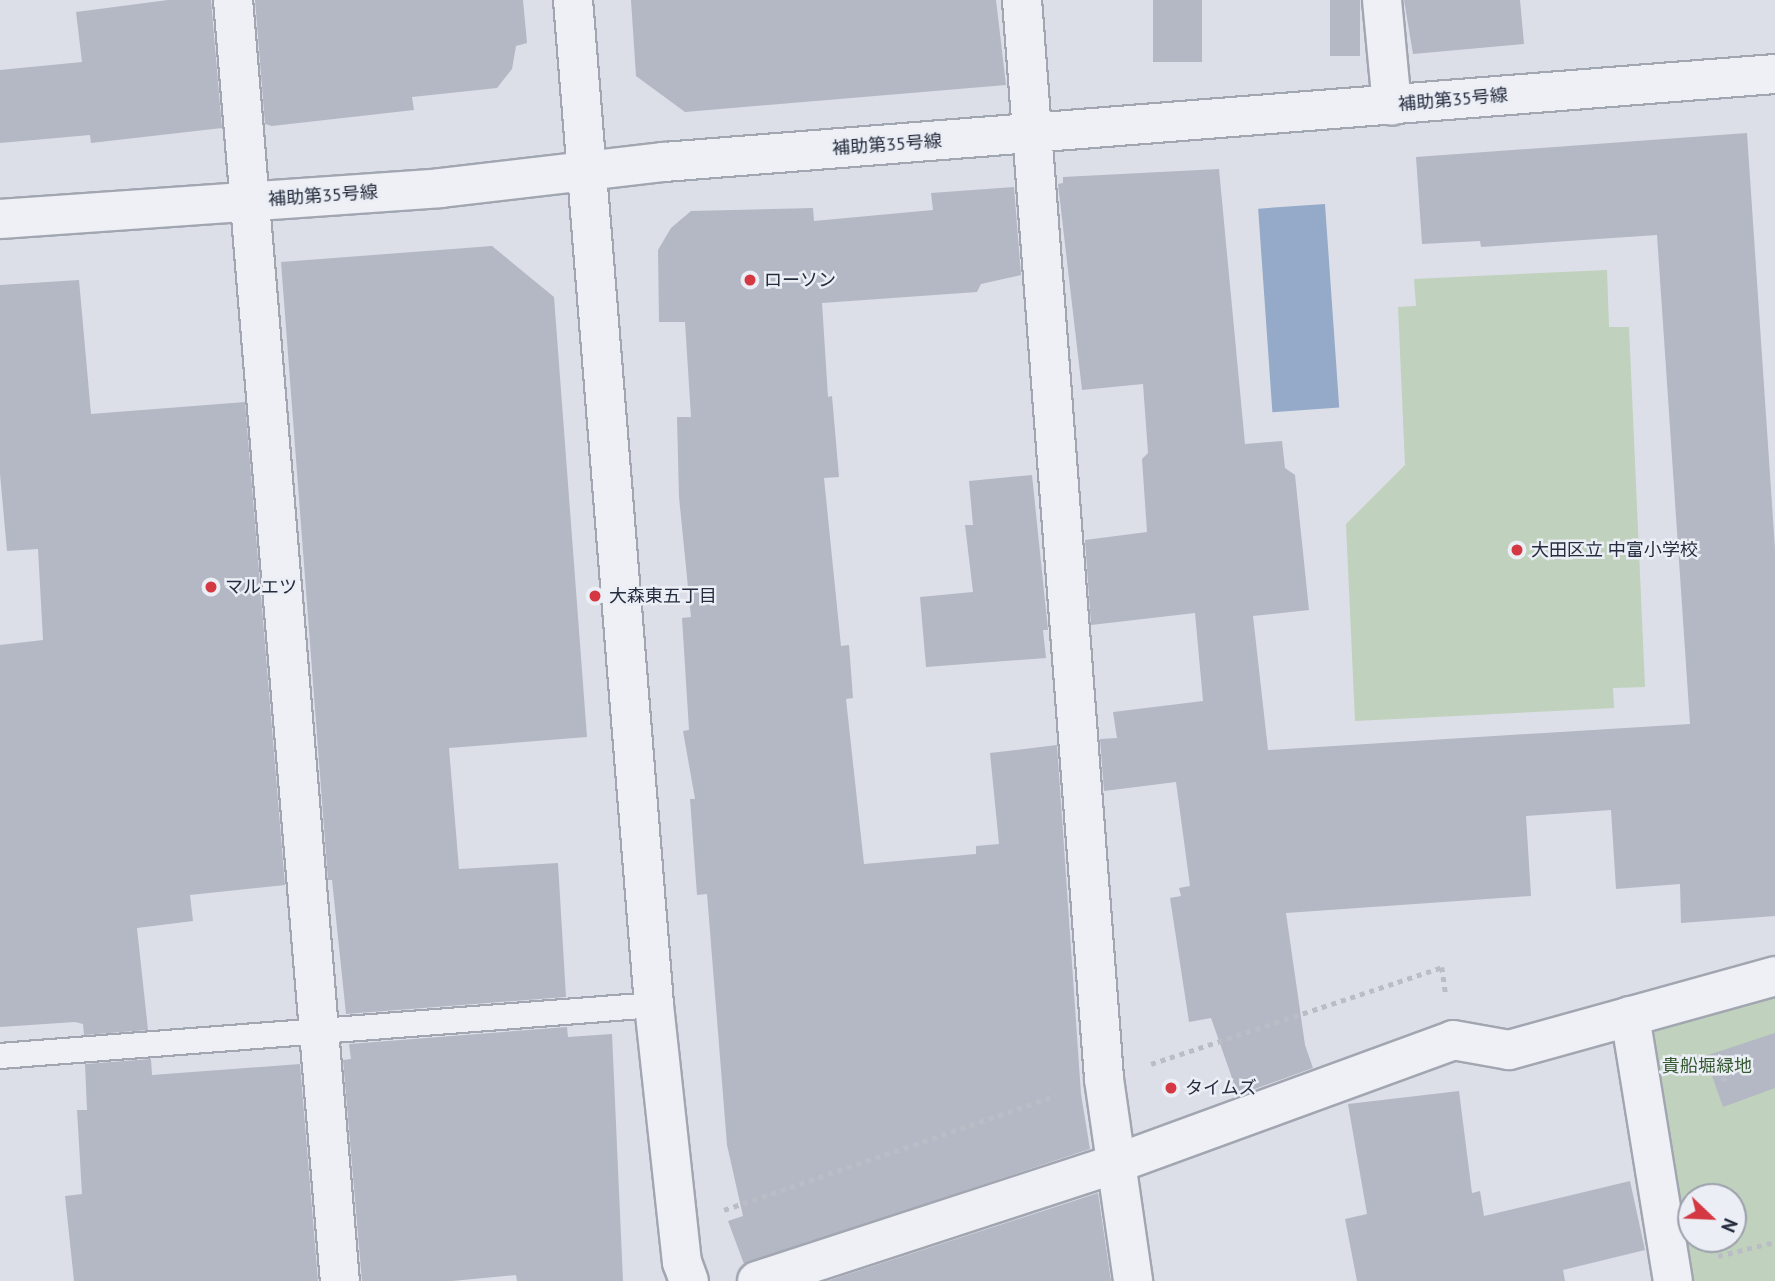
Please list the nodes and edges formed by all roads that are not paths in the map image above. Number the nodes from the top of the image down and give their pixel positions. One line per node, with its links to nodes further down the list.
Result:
1 (233, 0): 9 (street)
2 (573, 0): 8 (street)
3 (1023, 0): 7 (street)
4 (1382, 0): 6 (street)
5 (1775, 74): 6 (street, 補助第35号線)
6 (1392, 106): 7 (street, 補助第35号線)
7 (1031, 135): 8 (street, 補助第35号線); 16 (street)
8 (587, 171): 9 (street, 補助第35号線); 12 (street)
9 (249, 202): 10 (street, 補助第35号線); 14 (street)
10 (0, 219)
11 (1775, 976): 13 (street)
12 (654, 1005): 14 (lane); 19 (street)
13 (1630, 1016): 16 (street); 17 (street)
14 (318, 1034): 15 (lane); 18 (street)
15 (0, 1056)
16 (1115, 1164): 20 (street); 21 (street)
17 (1671, 1274)
18 (340, 1281)
19 (689, 1281)
20 (757, 1281)
21 (1133, 1281)

